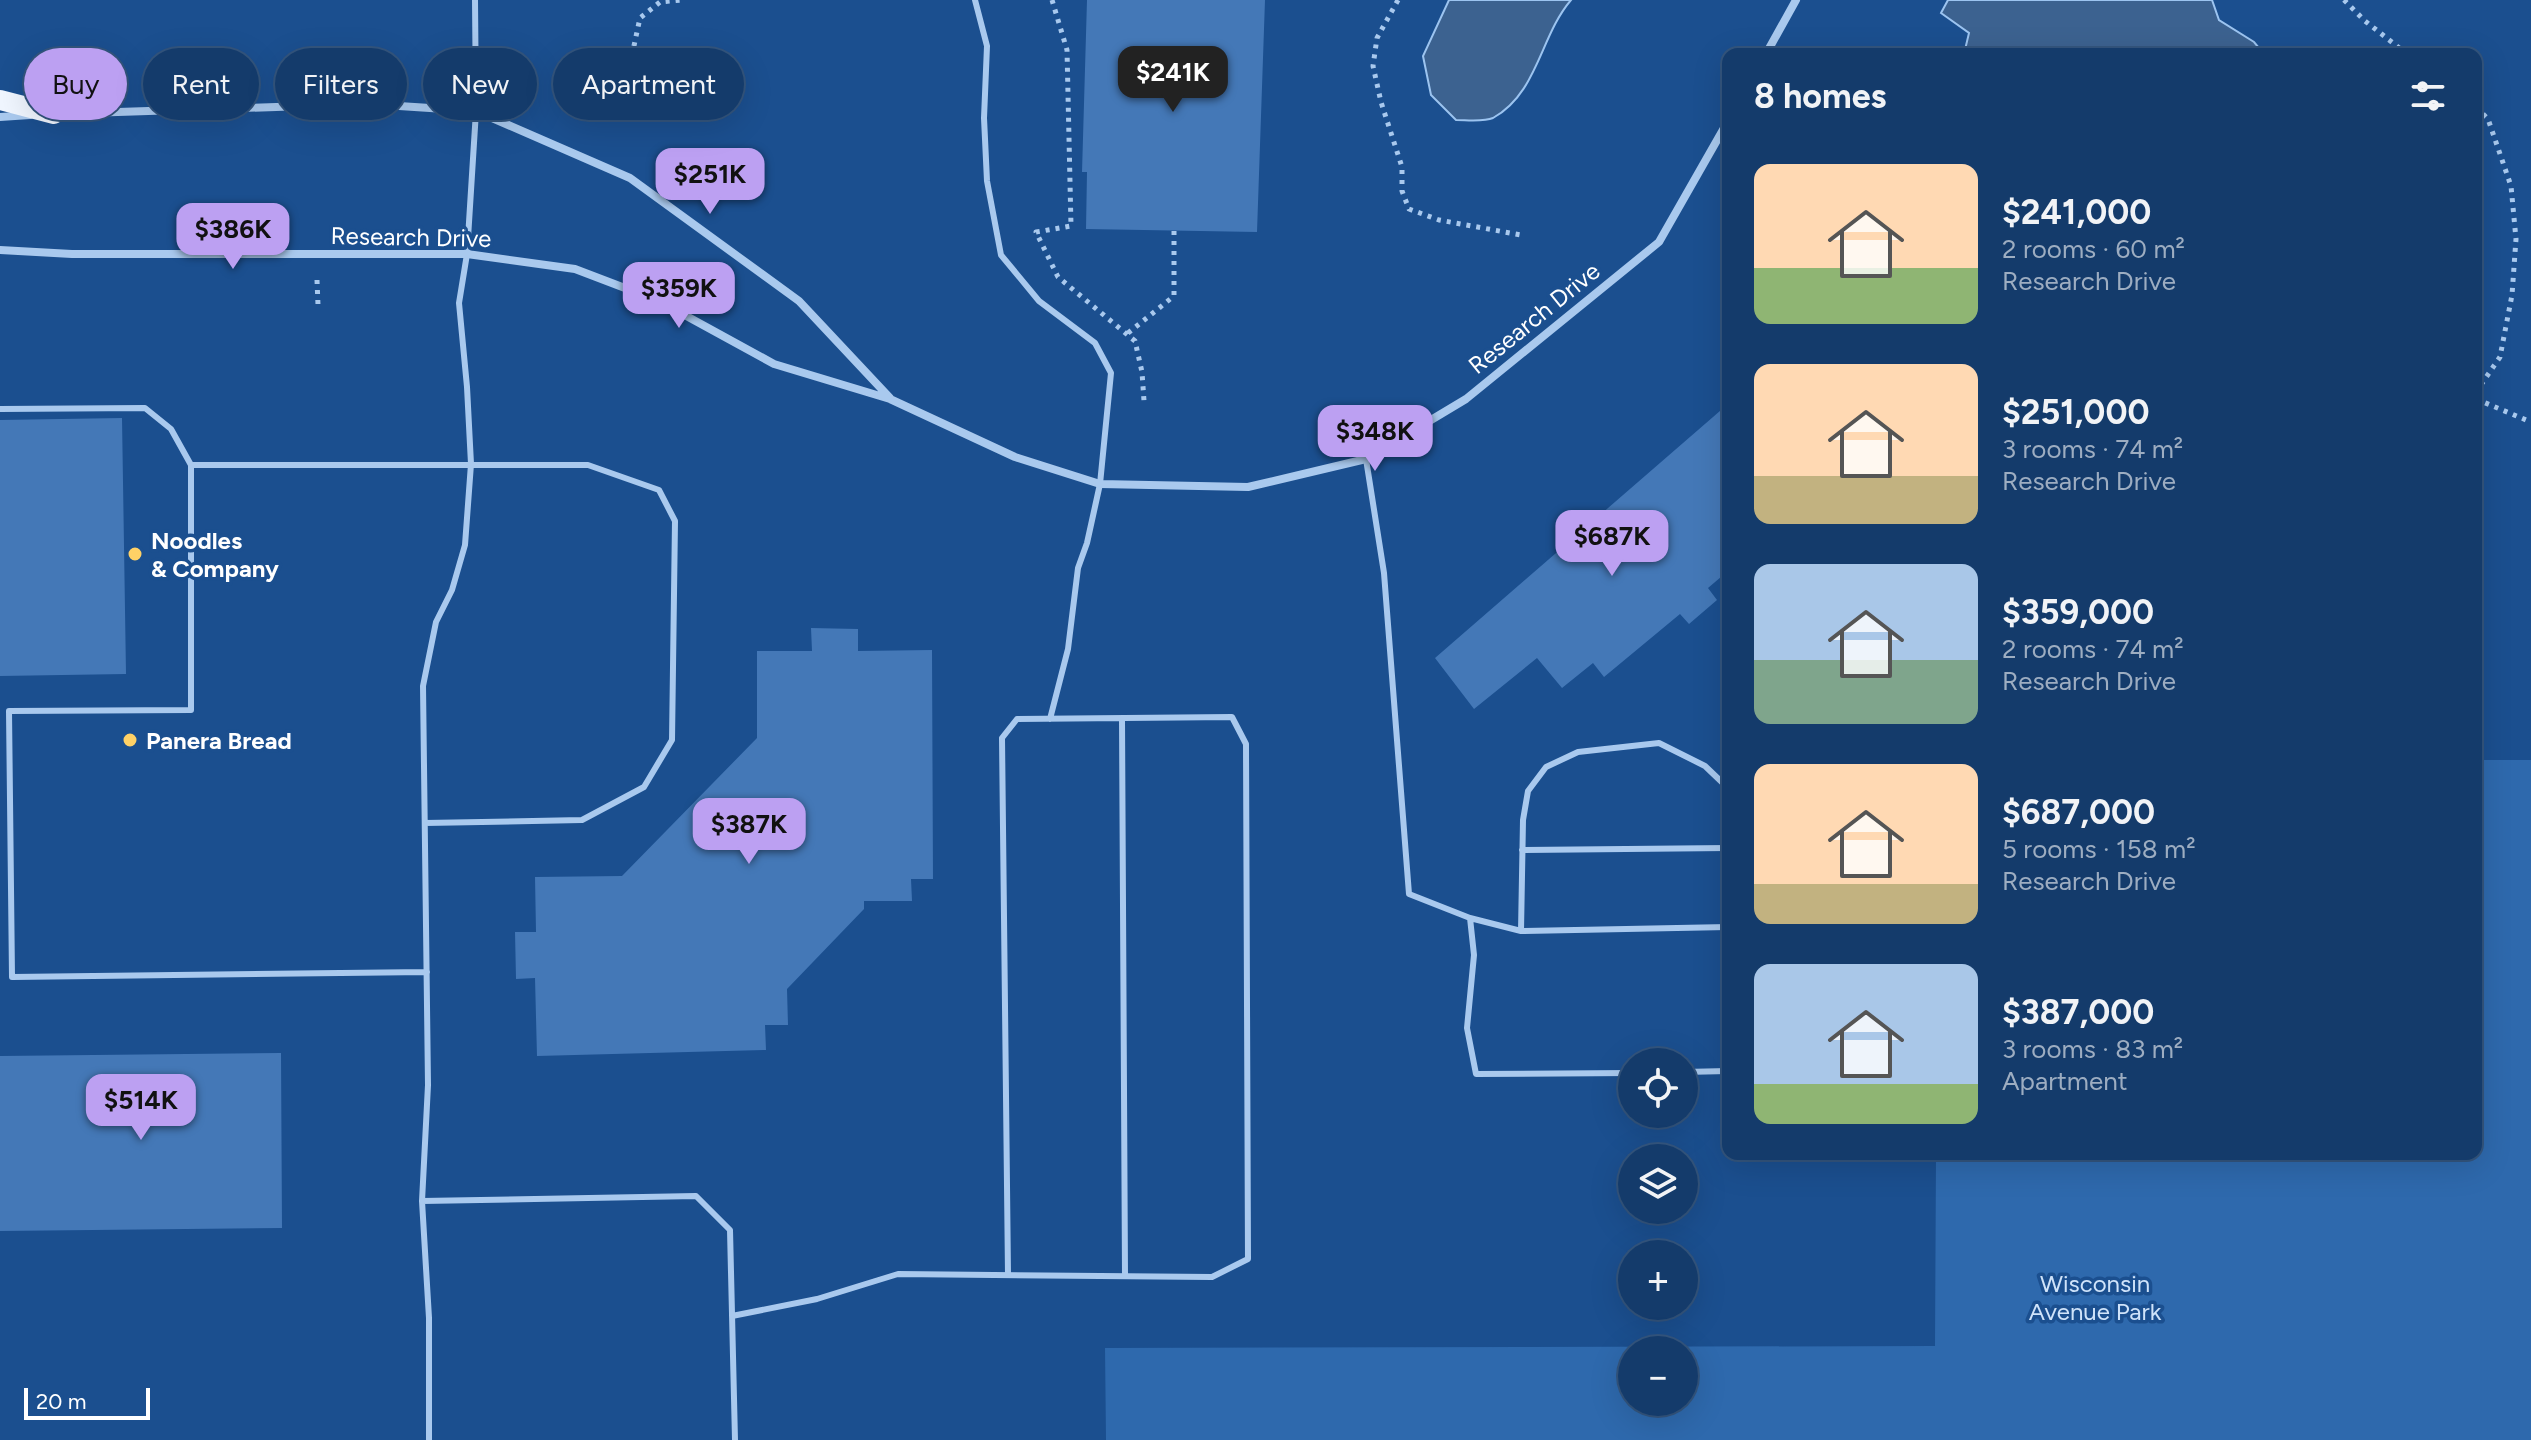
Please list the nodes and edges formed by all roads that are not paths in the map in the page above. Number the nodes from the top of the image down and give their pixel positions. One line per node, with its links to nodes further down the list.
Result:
1 (475, 0): 4 (lane)
2 (975, 0): 22 (lane)
3 (1796, 0): 5 (street)
4 (475, 48)
5 (1769, 48)
6 (0, 100): 7 (main road)
7 (24, 106)
8 (423, 108): 9 (street, Research Drive)
9 (127, 112)
10 (24, 116): 11 (street, Research Drive)
11 (0, 117)
12 (475, 120): 16 (lane)
13 (497, 120): 17 (street, Research Drive)
14 (1722, 132): 19 (street, Research Drive)
15 (0, 250): 16 (street, Research Drive)
16 (467, 254): 17 (street, Research Drive); 20 (lane)
17 (890, 399): 22 (street, Research Drive)
18 (0, 409): 21 (lane)
19 (1366, 459): 22 (street, Research Drive); 31 (lane)
20 (471, 464): 21 (lane); 28 (lane); 28 (lane)
21 (191, 465): 24 (lane)
22 (1100, 484): 25 (lane)
23 (0, 704): 24 (lane)
24 (9, 711): 34 (lane)
25 (1050, 719): 26 (lane); 39 (lane)
26 (1122, 719): 40 (lane); 40 (lane)
27 (1722, 782): 30 (lane)
28 (425, 823): 34 (lane)
29 (1722, 848): 30 (lane)
30 (1522, 850): 33 (lane)
31 (1470, 918): 33 (lane); 37 (lane)
32 (1722, 927): 33 (lane)
33 (1521, 931)
34 (427, 972): 38 (lane)
35 (1722, 1071): 36 (lane)
36 (1698, 1072)
37 (1618, 1073)
38 (422, 1201): 41 (lane); 42 (lane)
39 (1008, 1275): 40 (lane); 41 (lane)
40 (1125, 1276)
41 (732, 1316): 43 (lane)
42 (429, 1440)
43 (735, 1440)

